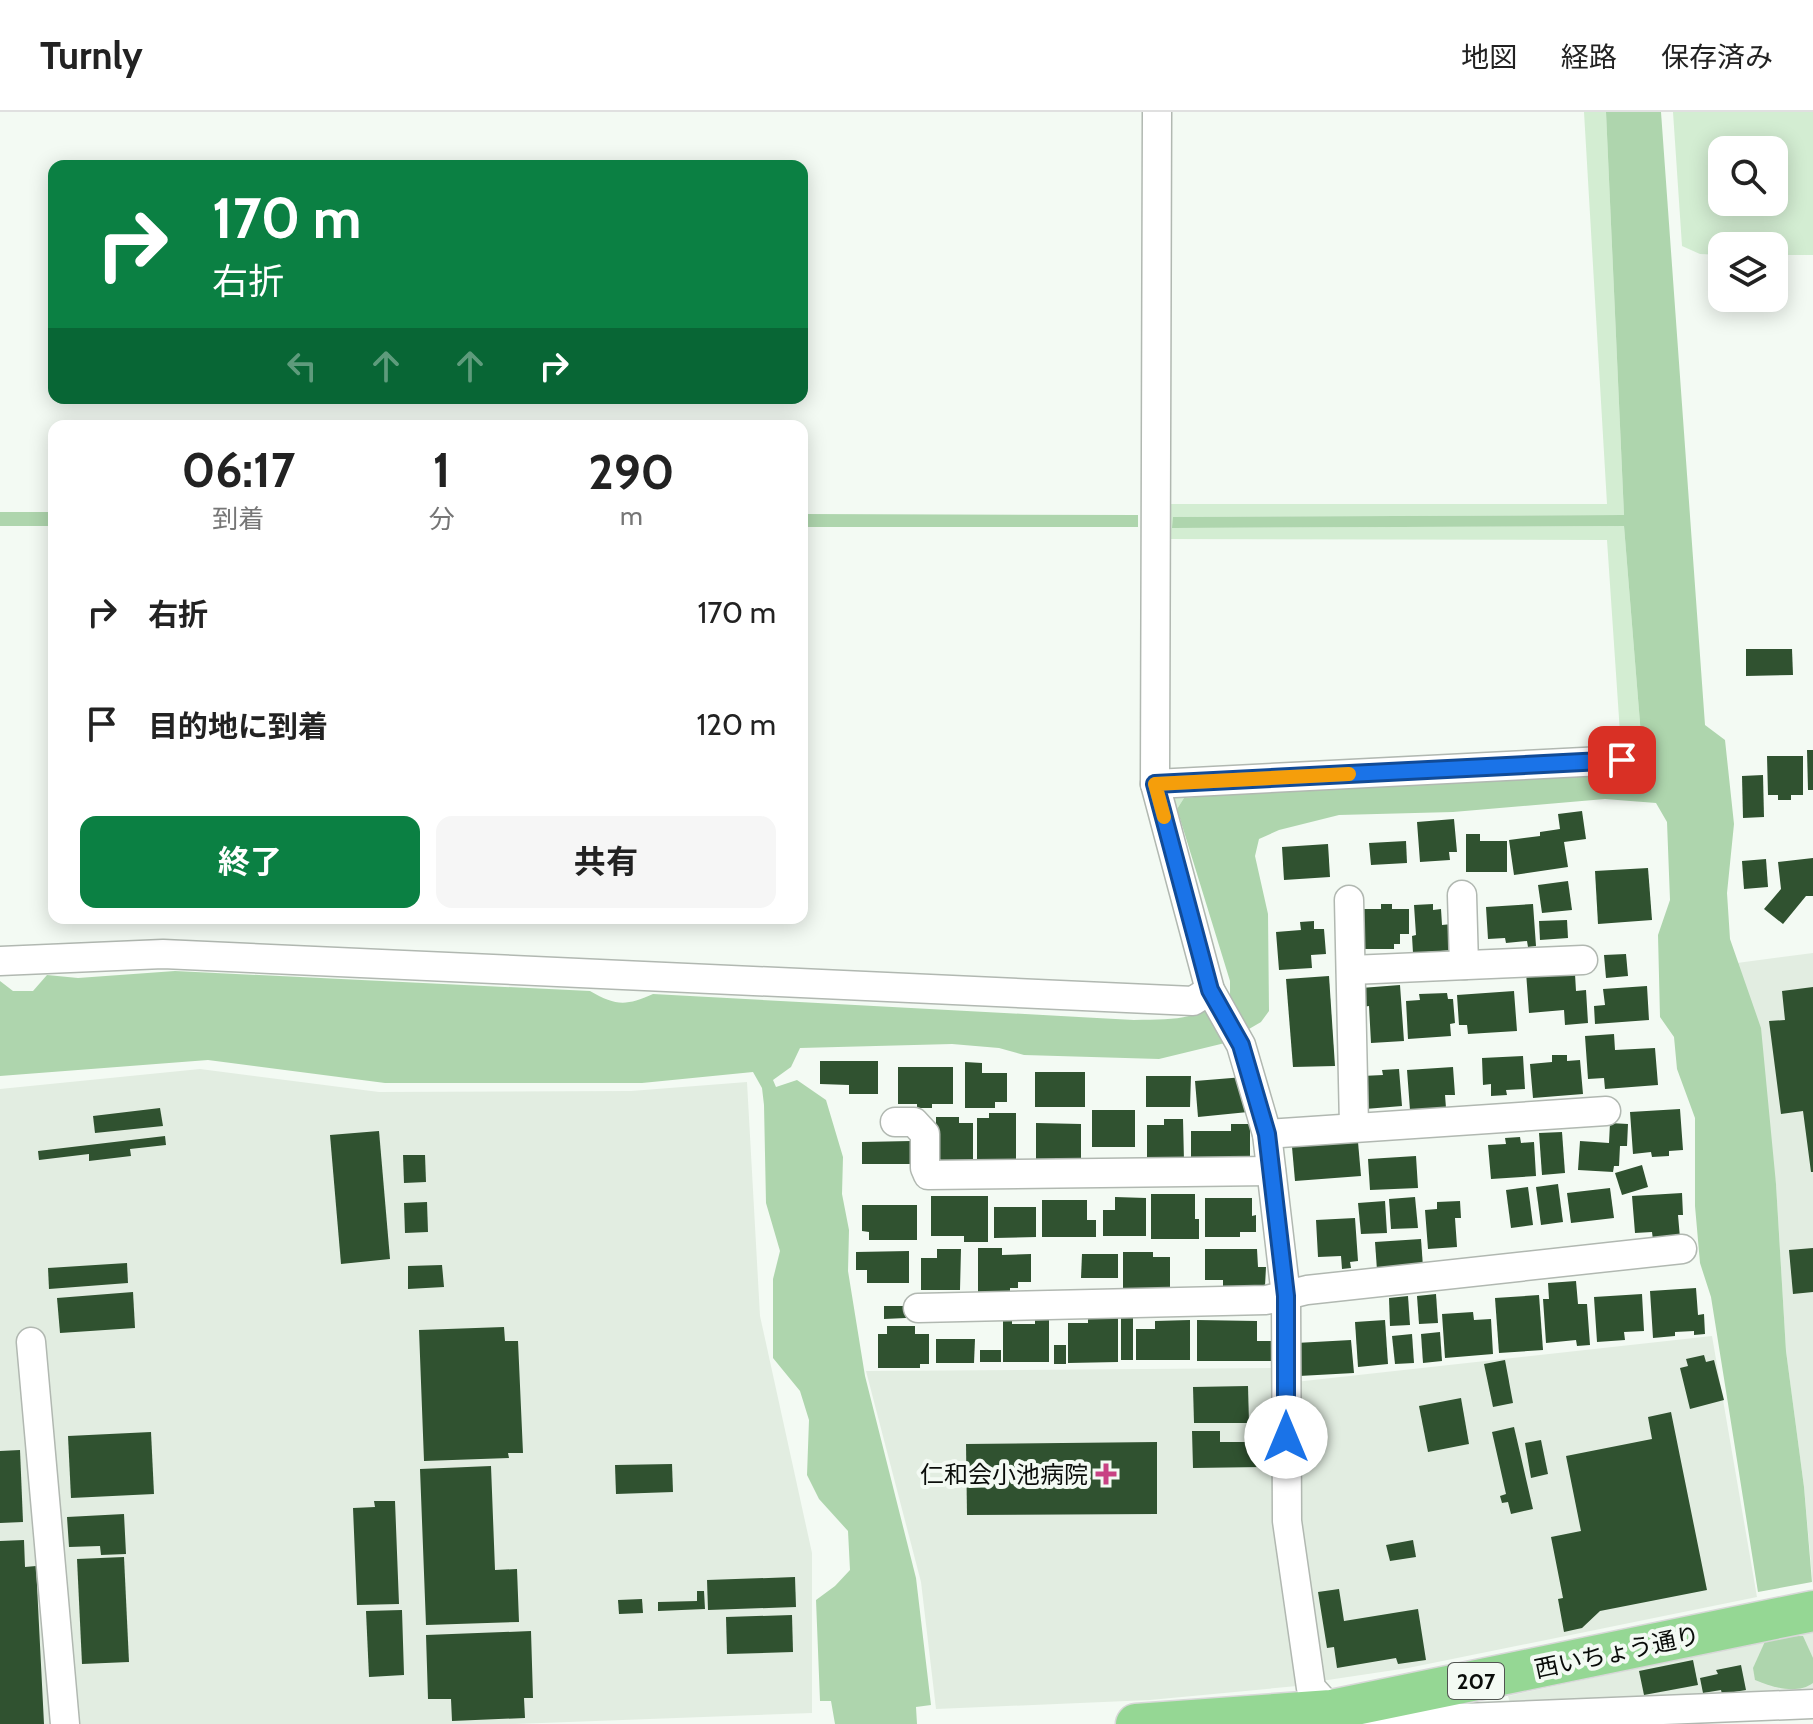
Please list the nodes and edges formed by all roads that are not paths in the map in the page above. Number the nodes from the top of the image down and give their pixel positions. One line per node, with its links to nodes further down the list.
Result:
1 (1157, 112): 3 (street)
2 (1622, 760): 3 (street)
3 (1155, 784): 10 (street)
4 (1462, 895): 8 (street)
5 (1349, 900): 9 (street)
6 (1583, 960): 8 (street)
7 (0, 961): 10 (street)
8 (1464, 965): 9 (street)
9 (1351, 970): 13 (street)
10 (1210, 990): 14 (street)
11 (1606, 1111): 13 (street)
12 (895, 1122): 15 (street)
13 (1354, 1126): 14 (street)
14 (1267, 1134): 15 (street)
15 (1271, 1171): 17 (street)
16 (1682, 1249): 17 (street)
17 (1286, 1296): 18 (street); 22 (street)
18 (918, 1308)
19 (31, 1342): 23 (street)
20 (1813, 1611): 22 (highway, 西いちょう通り / 207)
21 (1813, 1704): 22 (street)
22 (1337, 1717): 24 (highway, 西いちょう通り / 207)
23 (65, 1724)
24 (1136, 1724)

